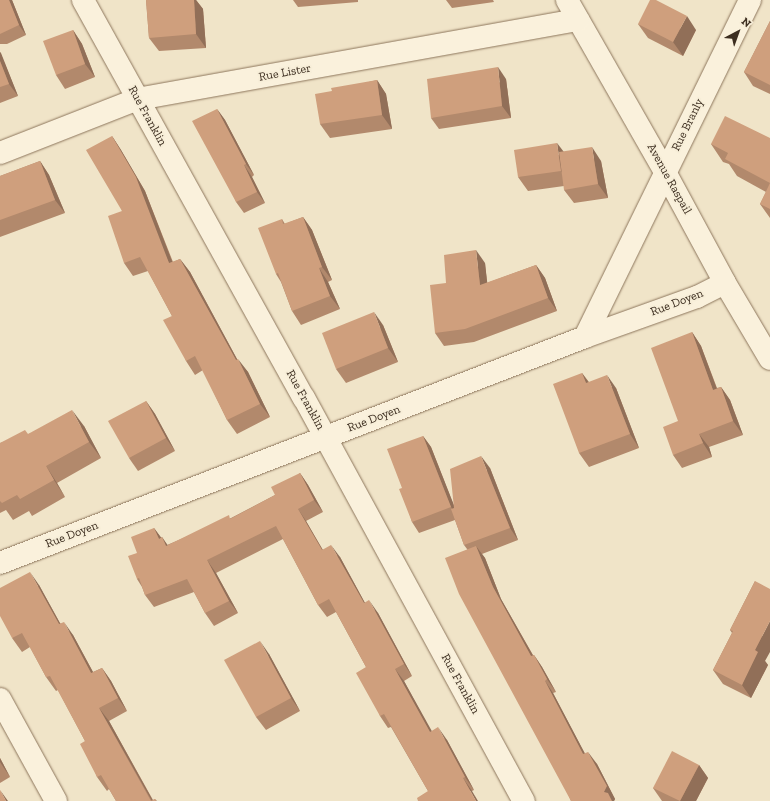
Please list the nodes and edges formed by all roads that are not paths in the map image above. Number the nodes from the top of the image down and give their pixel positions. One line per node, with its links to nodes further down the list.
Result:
1 (82, 0): 5 (street, Rue Franklin)
2 (567, 0): 4 (street, Avenue Raspail)
3 (750, 0): 7 (street, Rue Branly)
4 (578, 20): 5 (street, Rue Lister); 7 (street, Avenue Raspail)
5 (138, 99): 6 (street, Rue Lister); 11 (street, Rue Franklin)
6 (0, 153)
7 (665, 172): 8 (street, Avenue Raspail); 9 (street, Rue Branly)
8 (725, 282): 9 (street, Rue Doyen); 10 (street, Avenue Raspail)
9 (585, 337): 11 (street, Rue Doyen)
10 (770, 359)
11 (326, 438): 12 (street, Rue Doyen); 15 (street, Rue Franklin)
12 (0, 562)
13 (0, 699): 14 (street)
14 (56, 801)
15 (524, 801)

